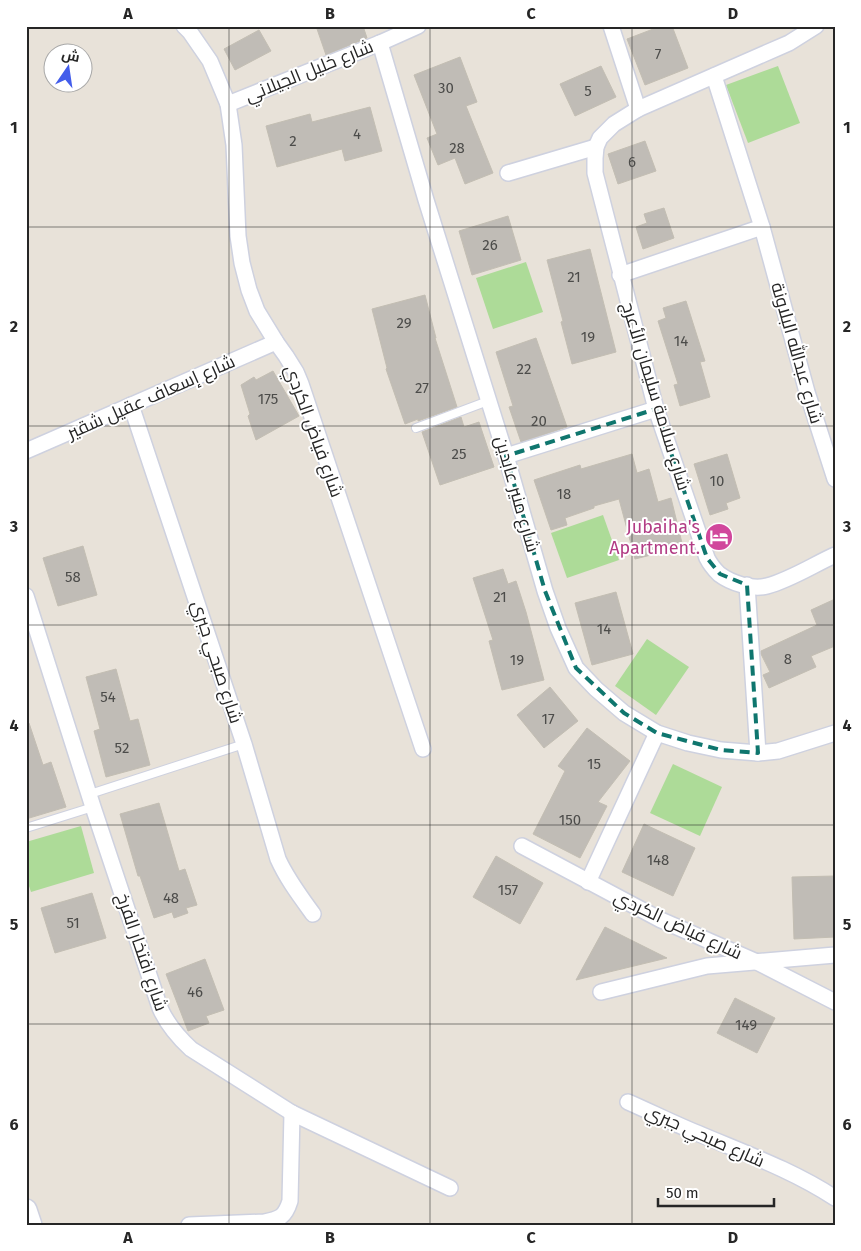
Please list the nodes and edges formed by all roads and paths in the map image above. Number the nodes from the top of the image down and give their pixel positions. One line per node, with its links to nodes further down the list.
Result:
1 (418, 26): 5 (street, شارع خليل الجيلاني)
2 (611, 26): 8 (street)
3 (816, 26): 6 (street)
4 (188, 28): 7 (street, شارع فياض الكردي)
5 (380, 43): 7 (street, شارع خليل الجيلاني); 14 (street, شارع منير عابدين)
6 (714, 76): 8 (street); 11 (street, شارع عبدالله البلاونة)
7 (228, 104): 13 (street, شارع فياض الكردي)
8 (638, 109): 9 (street)
9 (596, 147): 10 (street); 12 (street, شارع سلامة سليمان الأعرج)
10 (508, 173)
11 (762, 227): 12 (street); 20 (street, شارع عبدالله البلاونة)
12 (620, 274): 16 (street, شارع سلامة سليمان الأعرج)
13 (276, 342): 15 (street, شارع إسعاف عقيل شقير); 27 (street, شارع فياض الكردي)
14 (488, 401): 17 (lane); 19 (street, شارع منير عابدين)
15 (132, 405): 18 (street, شارع إسعاف عقيل شقير); 26 (street, شارع صبحي جبري)
16 (656, 409): 19 (street); 22 (street, شارع سلامة سليمان الأعرج)
17 (416, 428)
18 (26, 451)
19 (506, 456): 24 (street, شارع منير عابدين)
20 (835, 479)
21 (835, 555): 22 (street, شارع سلامة سليمان الأعرج)
22 (746, 585): 28 (street)
23 (26, 596): 29 (street, شارع افتخار الفرخ)
24 (657, 733): 28 (street, شارع منير عابدين); 32 (street)
25 (835, 733): 28 (street, شارع منير عابدين)
26 (244, 744): 29 (lane); 33 (street, شارع صبحي جبري)
27 (423, 748)
28 (758, 753)
29 (92, 801): 30 (lane); 39 (street, شارع افتخار الفرخ)
30 (26, 828)
31 (522, 846): 32 (street, شارع فياض الكردي)
32 (588, 882): 35 (street, شارع فياض الكردي)
33 (313, 914)
34 (835, 955): 35 (street)
35 (757, 962): 36 (street); 37 (street, شارع فياض الكردي)
36 (601, 992)
37 (835, 1002)
38 (628, 1102): 41 (street, شارع صبحي جبري)
39 (292, 1112): 40 (street, شارع افتخار الفرخ); 44 (street)
40 (450, 1188)
41 (835, 1198)
42 (26, 1210): 43 (street)
43 (30, 1225)
44 (189, 1225)

